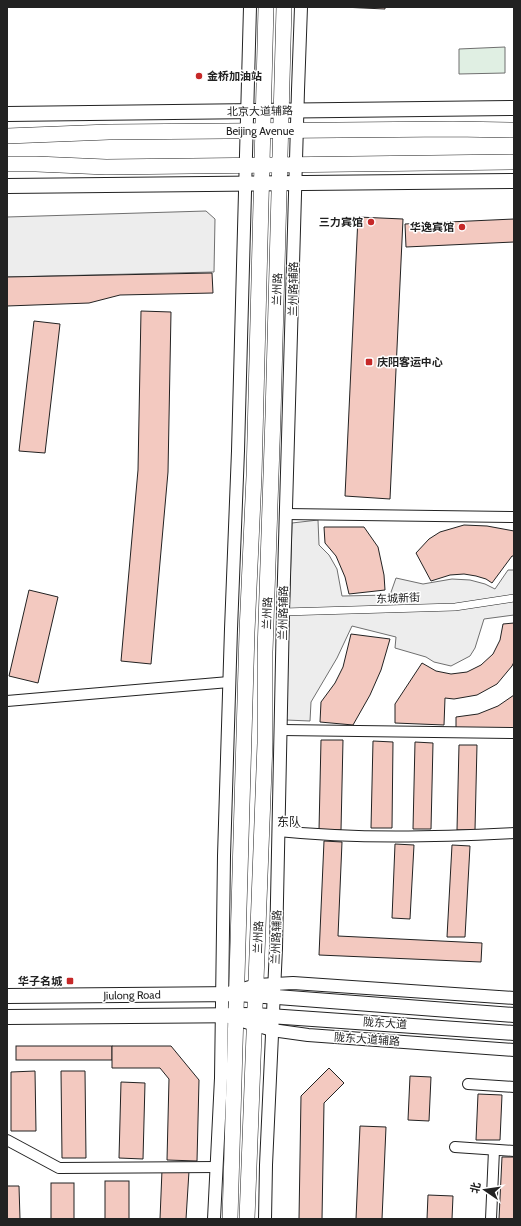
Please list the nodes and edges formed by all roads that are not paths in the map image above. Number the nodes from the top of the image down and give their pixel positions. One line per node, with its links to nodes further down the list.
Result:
1 (250, 7): 6 (street)
2 (266, 7): 7 (main road, 兰州路)
3 (284, 7): 8 (main road, 兰州路)
4 (301, 7): 9 (street, 兰州路辅路)
5 (514, 108): 9 (main road, 北京大道辅路)
6 (247, 111): 7 (main road, 北京大道辅路); 10 (main road, 北京大道辅路); 13 (street)
7 (263, 111): 8 (main road, 北京大道辅路); 14 (main road, 兰州路)
8 (282, 111): 9 (main road, 北京大道辅路); 11 (main road, 兰州路)
9 (297, 111): 15 (street, 兰州路辅路)
10 (7, 114)
11 (281, 130): 14 (main road, Beijing Avenue); 15 (main road, Beijing Avenue); 21 (main road, 兰州路)
12 (514, 130): 15 (main road, Beijing Avenue)
13 (246, 131): 14 (main road, Beijing Avenue); 16 (main road, Beijing Avenue); 19 (street)
14 (263, 131): 20 (main road, 兰州路)
15 (297, 131): 22 (street, 兰州路辅路)
16 (7, 136)
17 (514, 162): 22 (main road)
18 (7, 164): 19 (main road)
19 (246, 164): 20 (main road); 27 (street)
20 (262, 164): 21 (main road); 24 (main road, 兰州路)
21 (280, 164): 22 (main road); 25 (main road, 兰州路)
22 (296, 164): 26 (street, 兰州路辅路)
23 (514, 180): 26 (main road)
24 (262, 183): 25 (main road); 27 (main road); 41 (main road, 兰州路)
25 (280, 183): 26 (main road); 39 (main road, 兰州路)
26 (296, 183): 29 (street, 兰州路辅路)
27 (245, 184): 28 (main road); 33 (street)
28 (7, 186)
29 (286, 514): 30 (street); 32 (street, 兰州路辅路)
30 (514, 517)
31 (514, 598): 32 (street, 东城新街)
32 (283, 612): 35 (street, 兰州路辅路)
33 (229, 682): 34 (street); 41 (street)
34 (7, 702)
35 (282, 730): 36 (street); 37 (street, 兰州路辅路)
36 (514, 733)
37 (278, 831): 38 (street); 40 (street, 兰州路辅路)
38 (514, 833)
39 (256, 990): 40 (main road, 陇东大道); 41 (main road, Jiulong Road); 48 (main road, 兰州路)
40 (274, 990): 43 (street); 44 (street, 兰州路辅路); 45 (main road, 陇东大道)
41 (233, 993): 42 (main road, Jiulong Road); 46 (main road, 兰州路)
42 (7, 996)
43 (514, 998)
44 (273, 1015): 48 (main road, 陇东大道); 49 (street, 兰州路辅路); 50 (main road, 陇东大道)
45 (514, 1015)
46 (232, 1016): 47 (main road, Jiulong Road); 48 (main road, Jiulong Road); 58 (street); 60 (main road, 兰州路)
47 (7, 1017)
48 (255, 1020): 49 (street, 陇东大道辅路); 61 (main road, 兰州路)
49 (272, 1030): 51 (street, 陇东大道辅路); 62 (street, 兰州路辅路)
50 (514, 1033)
51 (514, 1050)
52 (468, 1084): 53 (street)
53 (514, 1087)
54 (7, 1140): 58 (street)
55 (456, 1147): 56 (street)
56 (494, 1150): 57 (street); 63 (street)
57 (514, 1151)
58 (217, 1166): 59 (street)
59 (214, 1219)
60 (230, 1219)
61 (247, 1219)
62 (265, 1219)
63 (491, 1219)

